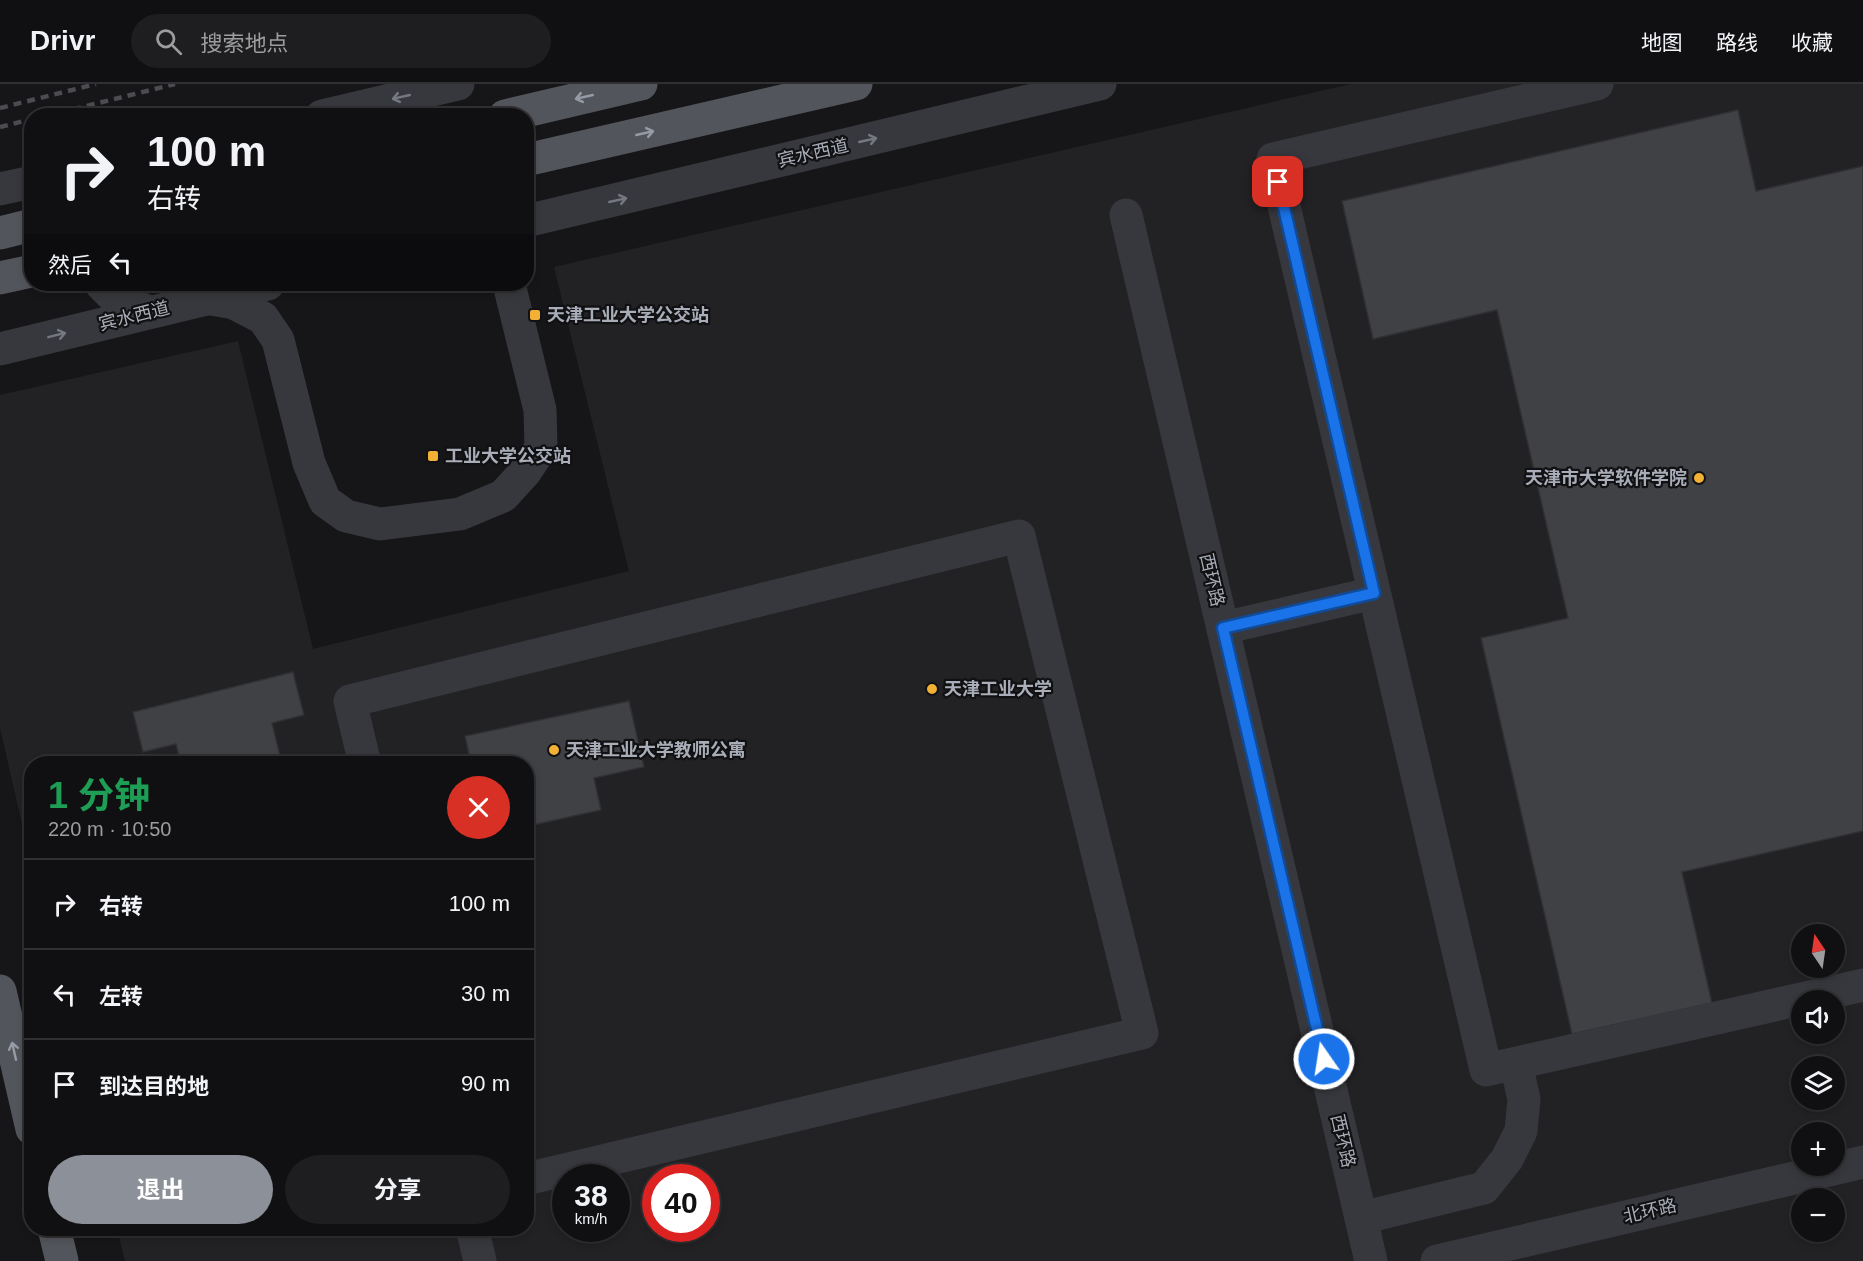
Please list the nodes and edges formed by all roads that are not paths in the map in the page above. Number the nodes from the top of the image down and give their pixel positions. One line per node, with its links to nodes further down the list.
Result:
1 (458, 84): 6 (street, one-way to 6)
2 (641, 84): 7 (main road, one-way to 7)
3 (856, 84): 8 (main road, one-way to 3)
4 (1100, 84): 11 (street, 宾水西道, one-way to 4)
5 (1597, 84): 25 (street)
6 (356, 108)
7 (534, 109)
8 (534, 158)
9 (24, 184): 10 (street)
10 (0, 189)
11 (561, 213): 13 (street, 宾水西道); 15 (street)
12 (1126, 215): 26 (street, 西环路)
13 (534, 220)
14 (24, 227): 16 (main road)
15 (534, 229)
16 (0, 232)
17 (24, 273): 18 (main road)
18 (0, 279)
19 (108, 291): 23 (street)
20 (237, 291): 22 (street, 宾水西道)
21 (511, 291): 22 (street)
22 (206, 298): 23 (street, 宾水西道)
23 (149, 312): 24 (street, 宾水西道, one-way to 23)
24 (0, 350)
25 (1374, 593): 26 (street); 30 (street)
26 (1223, 628): 34 (street, 西环路)
27 (363, 756): 33 (street)
28 (1863, 985): 30 (street)
29 (0, 992): 31 (main road, one-way to 29)
30 (1516, 1064): 34 (street)
31 (24, 1095)
32 (1863, 1161): 40 (street, 北环路)
33 (534, 1177)
34 (1361, 1218): 39 (street, 西环路)
35 (56, 1236): 37 (main road)
36 (474, 1236): 38 (street)
37 (62, 1261)
38 (480, 1261)
39 (1371, 1261)
40 (1437, 1261)

